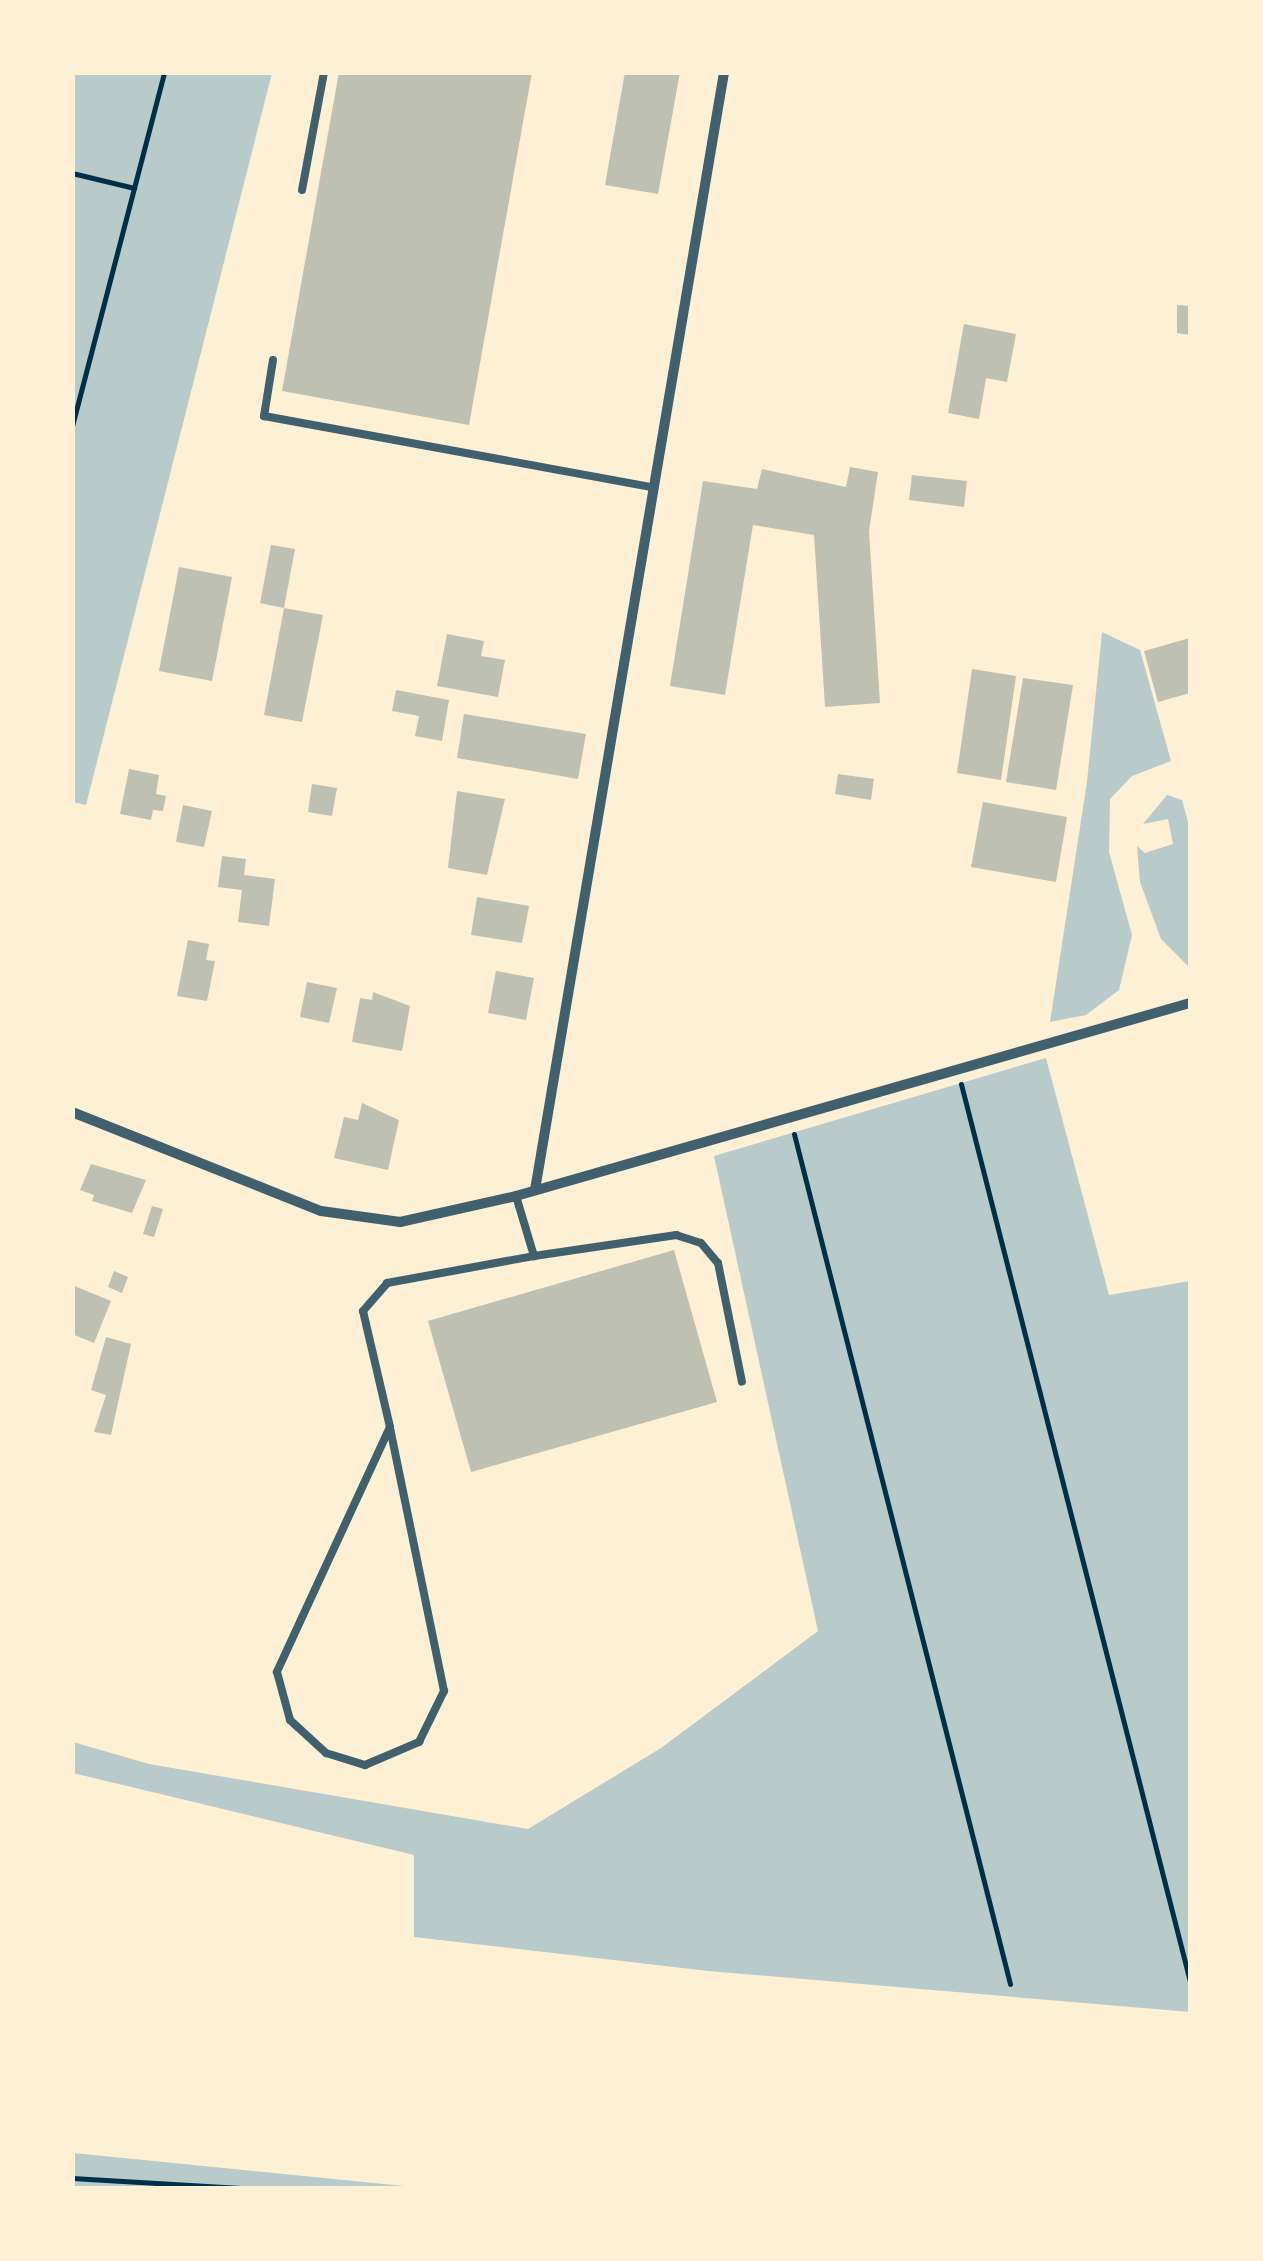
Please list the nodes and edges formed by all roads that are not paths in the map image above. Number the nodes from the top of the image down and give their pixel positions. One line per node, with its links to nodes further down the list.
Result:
1 (324, 72): 3 (lane)
2 (724, 72): 5 (street)
3 (302, 190)
4 (273, 360): 5 (lane)
5 (652, 488): 8 (street)
6 (1190, 1002): 8 (street)
7 (72, 1112): 9 (street)
8 (535, 1190): 9 (street)
9 (516, 1196): 10 (lane)
10 (534, 1256): 11 (lane); 12 (lane)
11 (742, 1382)
12 (390, 1427): 12 (lane)

